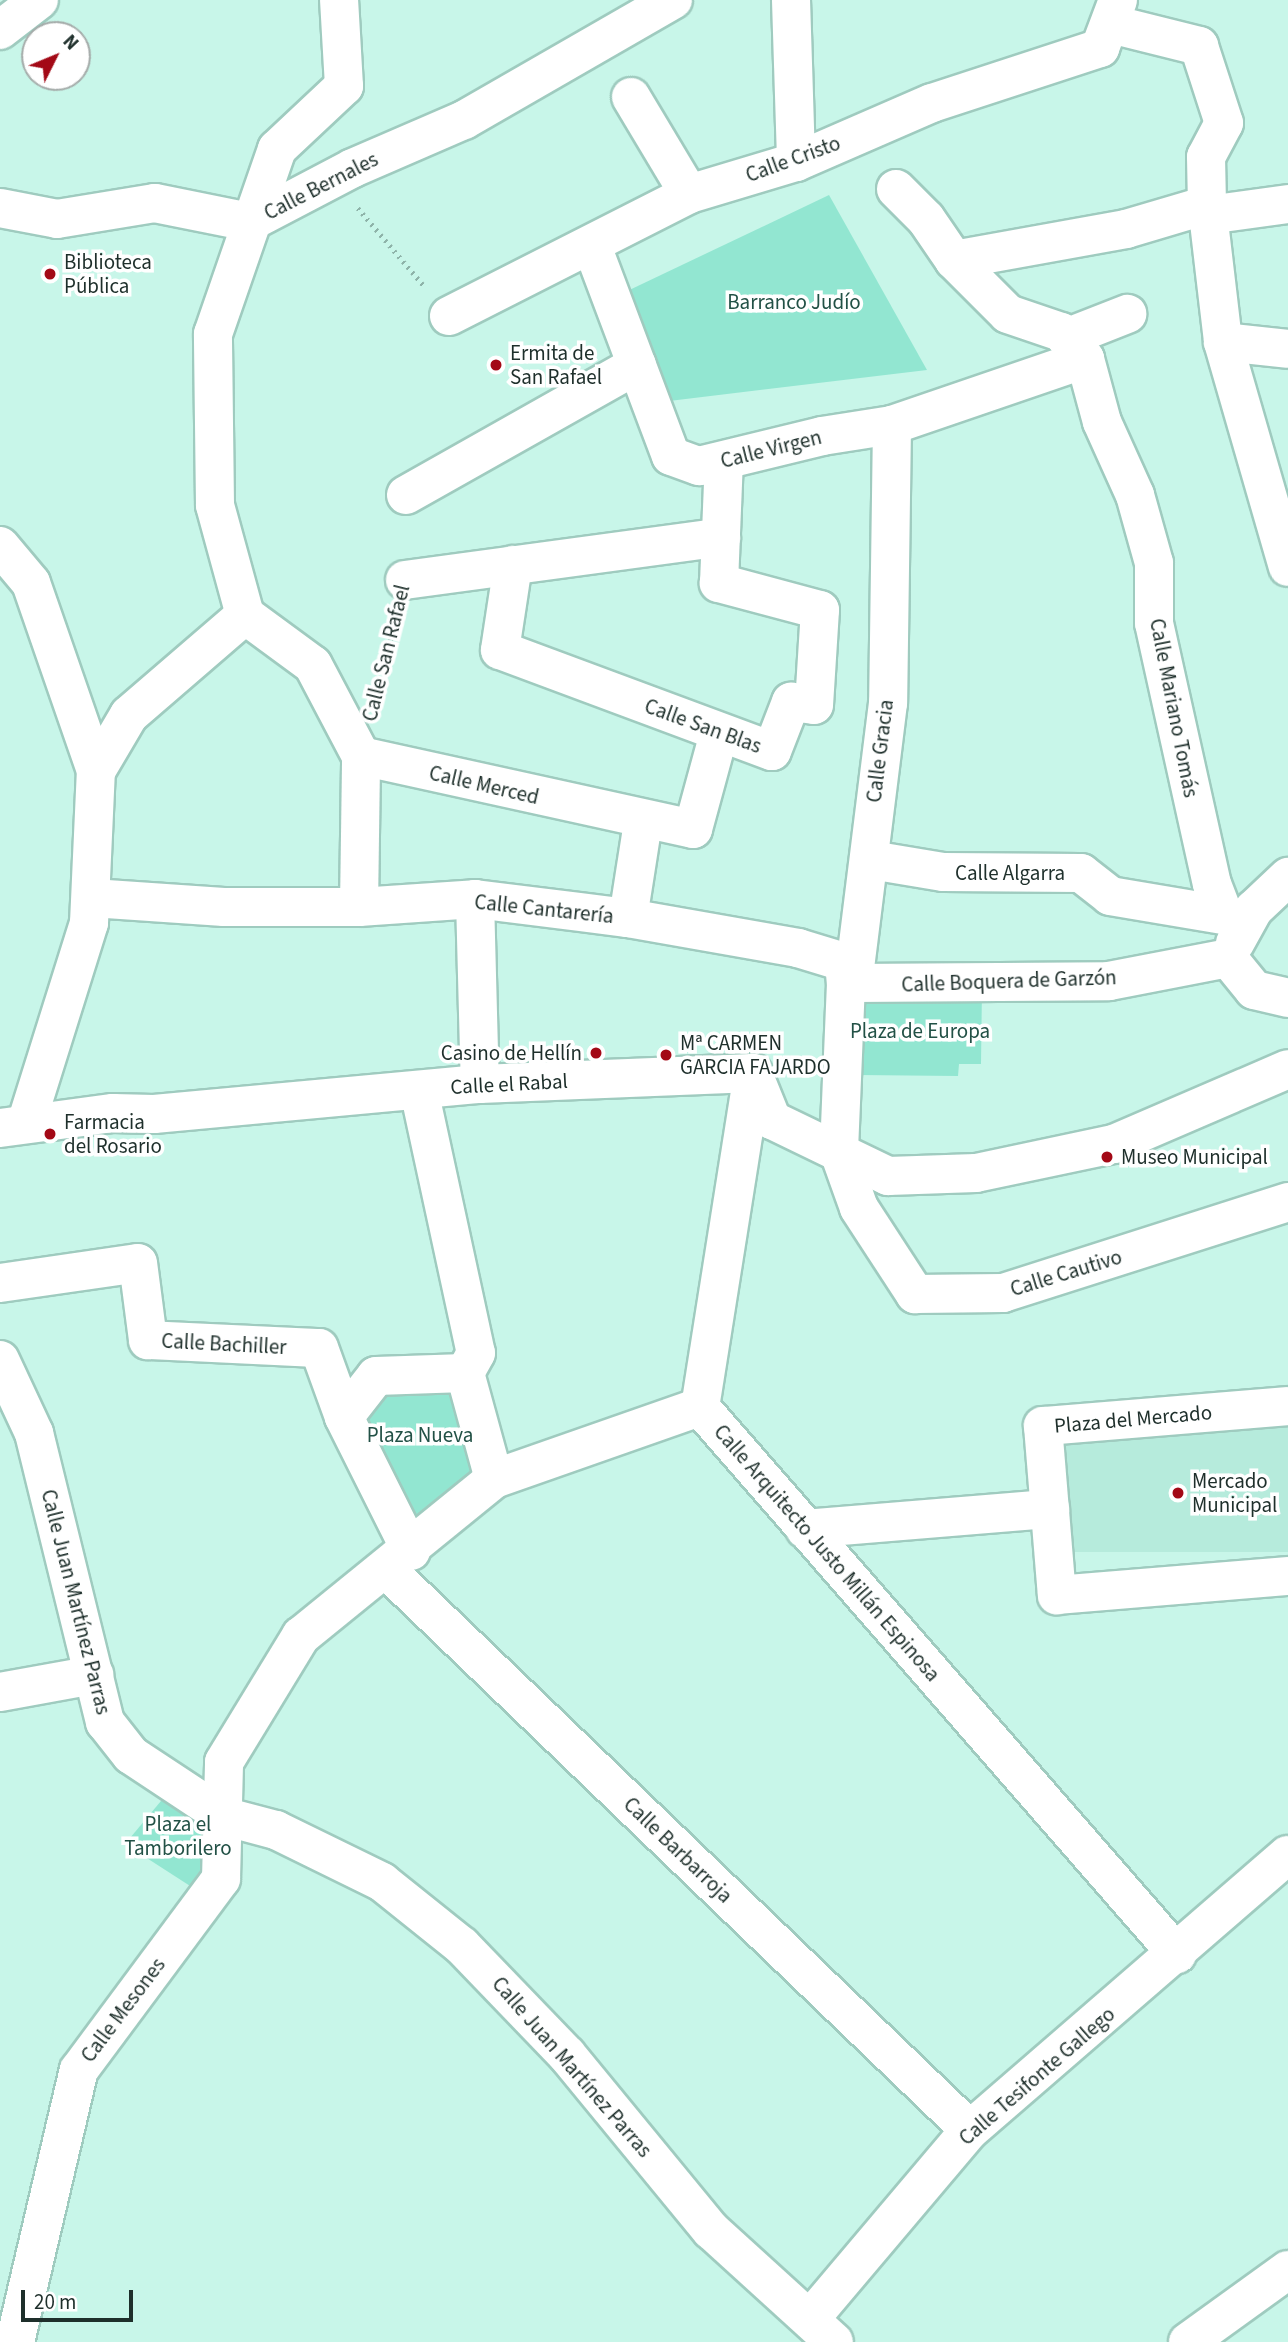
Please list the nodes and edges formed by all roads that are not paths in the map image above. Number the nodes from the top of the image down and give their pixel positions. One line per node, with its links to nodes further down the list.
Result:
1 (39, 0): 6 (street)
2 (339, 0): 14 (street)
3 (673, 0): 14 (street, Calle Bernales)
4 (791, 0): 8 (street)
5 (1114, 12): 8 (street, Calle Cristo); 13 (street)
6 (0, 30)
7 (631, 97): 10 (street)
8 (796, 162): 10 (street, Calle Cristo)
9 (896, 189): 16 (street)
10 (689, 194): 15 (street, Calle Cristo)
11 (1288, 204): 13 (street)
12 (0, 208): 14 (street)
13 (1208, 210): 16 (street); 19 (street)
14 (250, 222): 31 (street, Calle Bernales)
15 (592, 246): 18 (street, Calle Cristo); 22 (street, Calle Virgen)
16 (954, 260): 20 (street)
17 (1127, 314): 20 (street, Calle Virgen)
18 (449, 316)
19 (1223, 342): 21 (street); 29 (street)
20 (1076, 349): 23 (street, Calle Virgen); 42 (street, Calle Mariano Tomás)
21 (1288, 349)
22 (637, 365): 24 (street, Calle Virgen); 25 (street)
23 (892, 425): 24 (street, Calle Virgen); 36 (street, Calle Gracia)
24 (724, 461): 26 (street, Calle San Blas)
25 (406, 495)
26 (721, 537): 28 (street); 32 (street, Calle San Blas)
27 (0, 546): 34 (street)
28 (513, 565): 30 (street); 32 (street, Calle San Blas)
29 (1288, 567)
30 (405, 580)
31 (245, 615): 33 (street); 34 (street)
32 (719, 733): 35 (street, Calle Merced)
33 (360, 756): 35 (street, Calle Merced); 40 (street)
34 (96, 771): 38 (street)
35 (643, 822): 41 (street)
36 (871, 860): 42 (street, Calle Algarra); 44 (street, Calle Gracia)
37 (1288, 877): 42 (street)
38 (92, 898): 40 (street, Calle Cantarería); 50 (street)
39 (475, 899): 40 (street, Calle Cantarería); 41 (street, Calle Cantarería); 48 (street)
40 (359, 907)
41 (628, 918): 44 (street, Calle Cantarería)
42 (1235, 918): 43 (street)
43 (1228, 957): 44 (street, Calle Boquera de Garzón); 45 (street)
44 (850, 983): 51 (street, Calle Gracia)
45 (1288, 999)
46 (1288, 1069): 51 (street)
47 (753, 1073): 48 (street, Calle el Rabal); 51 (street); 56 (street, Calle Arquitecto Justo Millán Espinosa)
48 (480, 1084): 49 (street, Calle el Rabal)
49 (419, 1090): 50 (street, Calle el Rabal); 55 (street)
50 (13, 1126)
51 (839, 1152): 52 (street, Calle Cautivo)
52 (1288, 1202)
53 (0, 1283): 58 (street, Calle Bachiller)
54 (0, 1360): 64 (street, Calle Juan Martínez Parras)
55 (465, 1373): 58 (street); 59 (street)
56 (700, 1406): 59 (street); 61 (street, Calle Arquitecto Justo Millán Espinosa)
57 (1288, 1406): 60 (street, Plaza del Mercado)
58 (344, 1417): 62 (street)
59 (494, 1479): 62 (street, Calle Mesones)
60 (1050, 1508): 61 (street); 63 (street, Plaza del Mercado)
61 (805, 1529): 68 (street, Calle Arquitecto Justo Millán Espinosa)
62 (399, 1560): 66 (street, Calle Mesones); 69 (street, Calle Barbarroja)
63 (1288, 1576)
64 (94, 1675): 65 (street); 66 (street, Calle Juan Martínez Parras)
65 (0, 1692)
66 (223, 1815): 71 (street, Calle Juan Martínez Parras); 72 (street, Calle Mesones)
67 (1288, 1855): 68 (street, Calle Tesifonte Gallego)
68 (1177, 1954): 69 (street, Calle Tesifonte Gallego)
69 (970, 2130): 71 (street, Calle Tesifonte Gallego)
70 (1288, 2270): 73 (street)
71 (822, 2331)
72 (15, 2342)
73 (1188, 2342)

